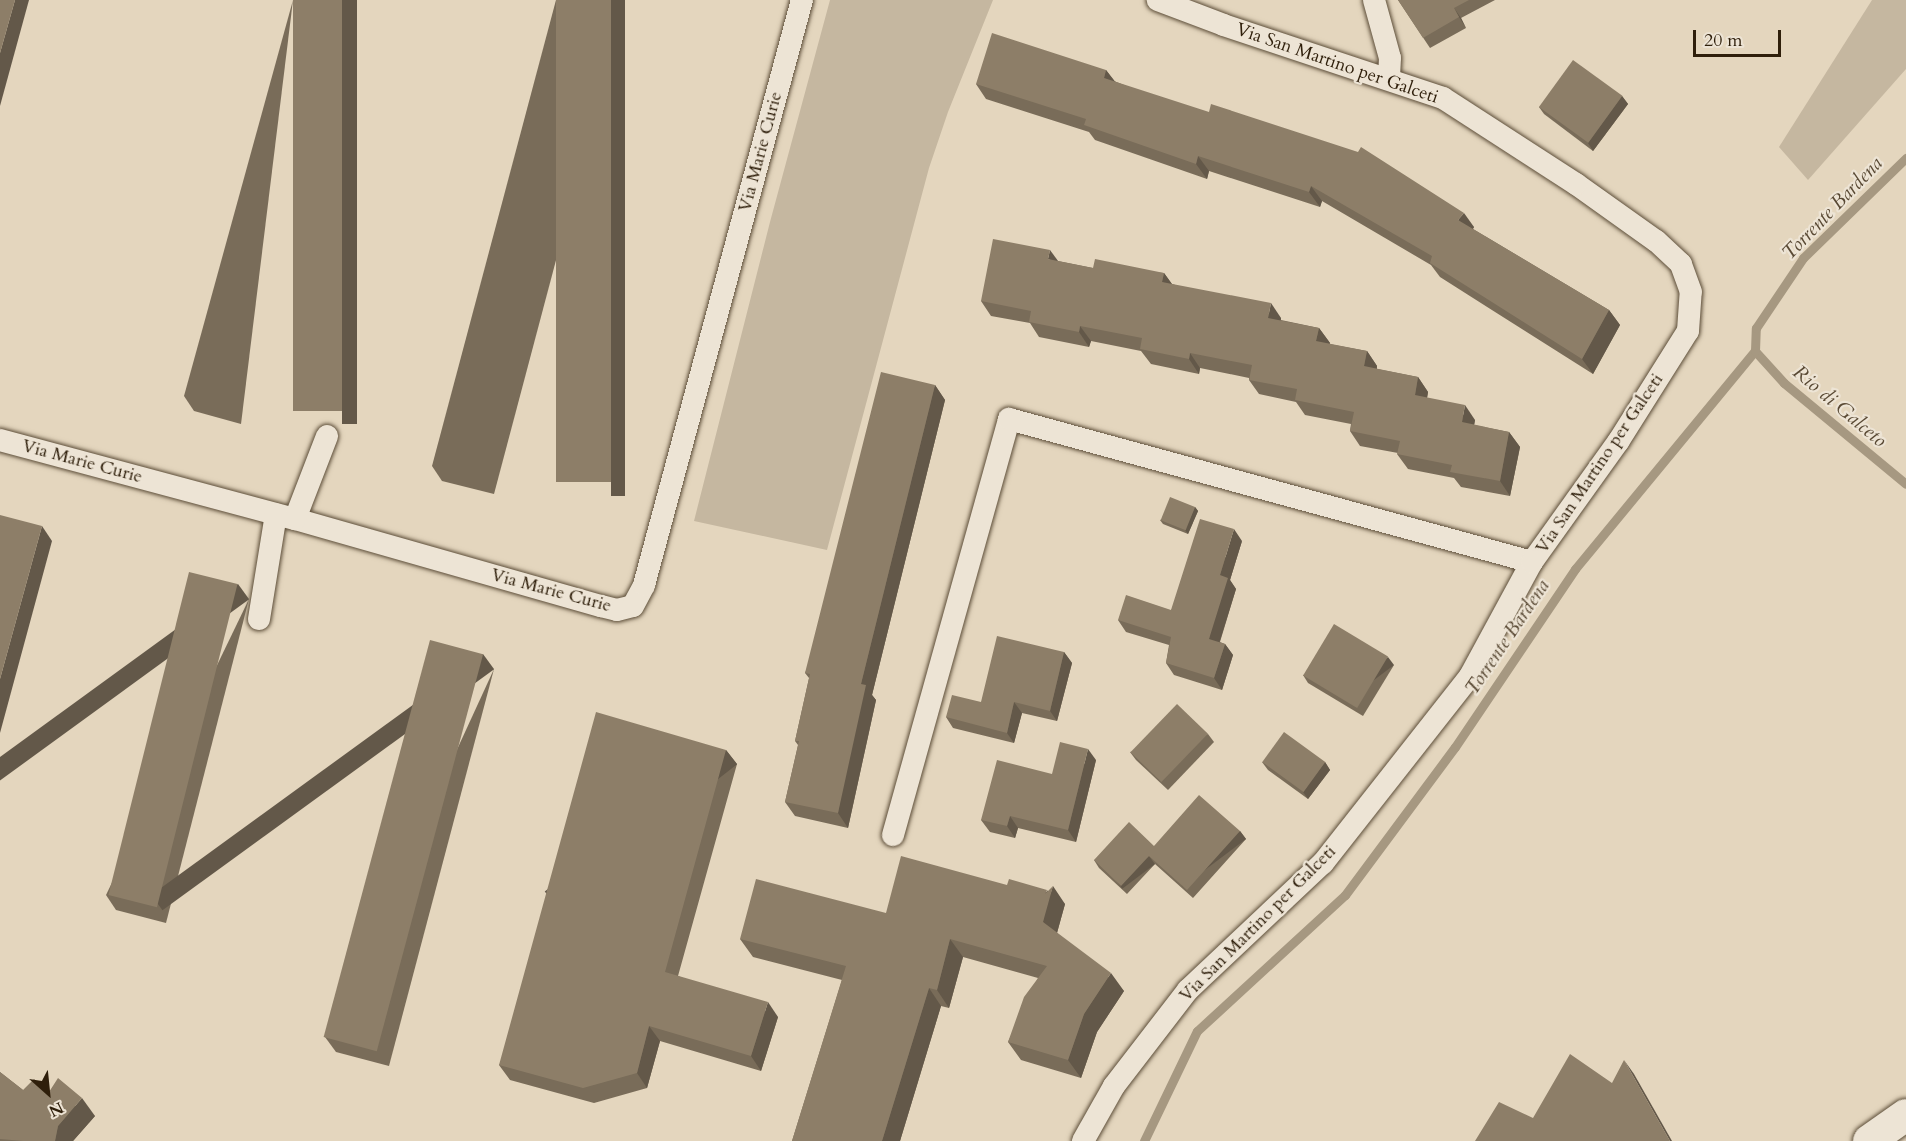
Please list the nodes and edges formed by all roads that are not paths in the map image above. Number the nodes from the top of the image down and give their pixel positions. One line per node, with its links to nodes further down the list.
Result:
1 (802, 0): 7 (street, Via Marie Curie)
2 (1158, 0): 4 (street, Via San Martino per Galceti)
3 (1374, 0): 4 (street)
4 (1389, 79): 8 (street, Via San Martino per Galceti)
5 (327, 436): 7 (street)
6 (0, 440): 7 (street, Via Marie Curie)
7 (286, 516): 9 (street)
8 (1532, 562): 10 (street); 12 (street, Via San Martino per Galceti)
9 (259, 619)
10 (893, 835)
11 (1906, 1115): 13 (street)
12 (1083, 1141)
13 (1869, 1141)

